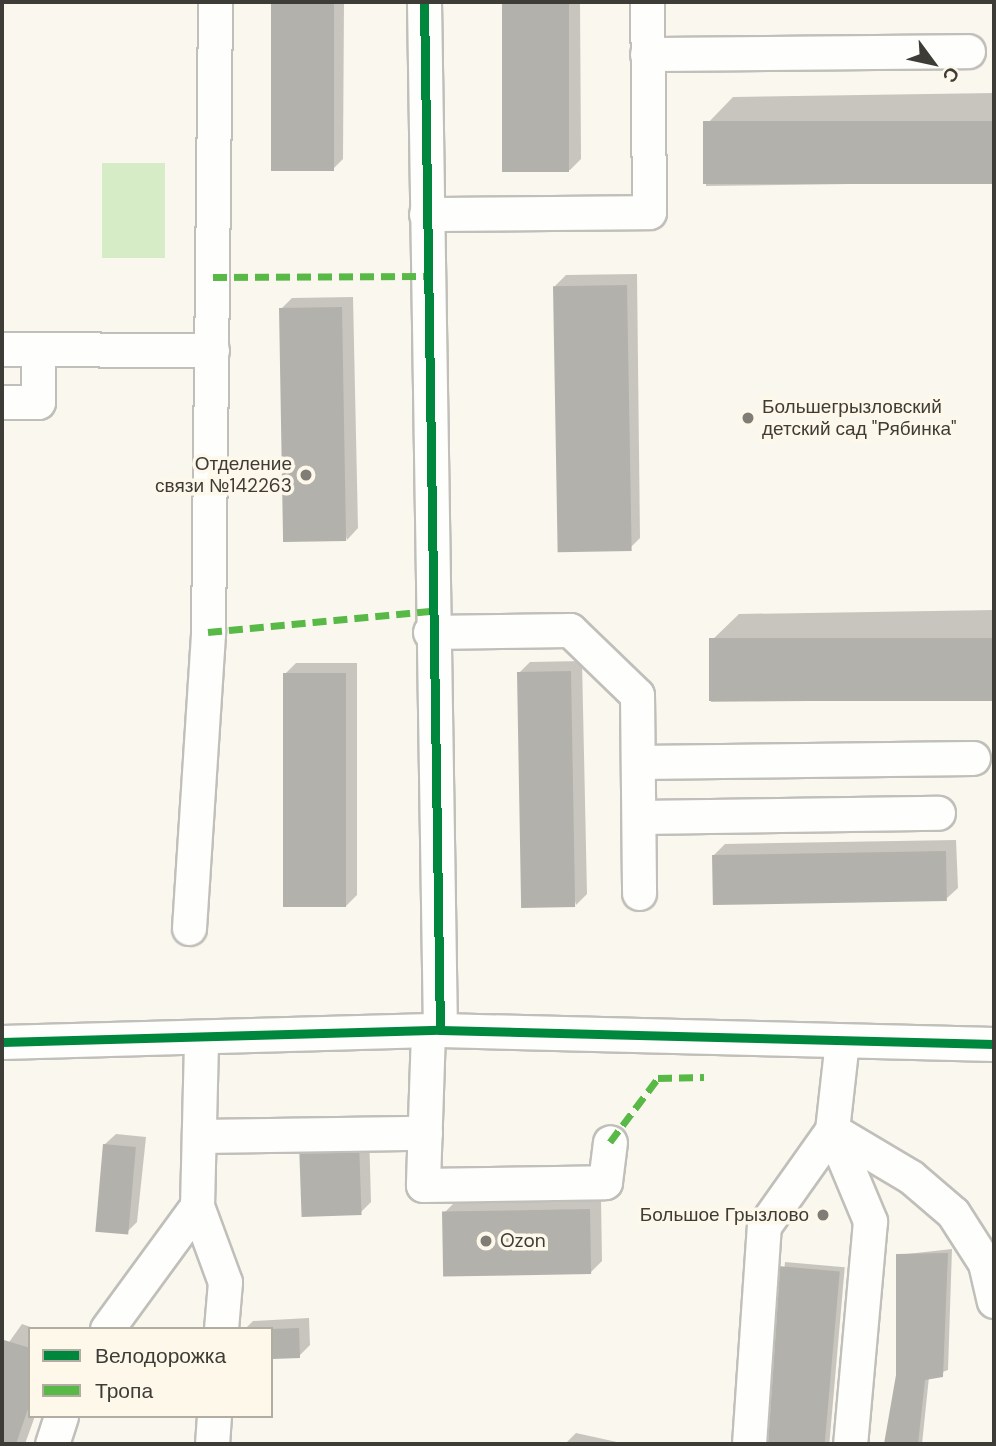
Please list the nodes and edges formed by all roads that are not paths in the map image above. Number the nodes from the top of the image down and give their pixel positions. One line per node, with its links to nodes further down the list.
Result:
1 (215, 2): 9 (street)
2 (424, 2): 6 (street)
3 (647, 2): 5 (street)
4 (968, 51): 5 (street)
5 (647, 54): 6 (street)
6 (426, 214): 11 (street)
7 (2, 349): 8 (street)
8 (38, 349): 9 (street); 10 (street)
9 (212, 349): 17 (street)
10 (2, 402)
11 (430, 632): 13 (street); 18 (street)
12 (973, 758): 13 (street)
13 (638, 762): 15 (street)
14 (938, 813): 15 (street)
15 (639, 817): 16 (street)
16 (639, 893)
17 (189, 928)
18 (434, 1030): 19 (street); 20 (street); 24 (street)
19 (201, 1037): 21 (street); 25 (street)
20 (842, 1041): 22 (street); 23 (street)
21 (2, 1042)
22 (994, 1044)
23 (832, 1130): 28 (street); 35 (street); 36 (street)
24 (425, 1133): 25 (street); 26 (street)
25 (199, 1136): 27 (street)
26 (610, 1142)
27 (197, 1206): 29 (street); 30 (street)
28 (994, 1301)
29 (108, 1327)
30 (221, 1327)
31 (60, 1418): 33 (street)
32 (214, 1418): 34 (street)
33 (51, 1444)
34 (212, 1444)
35 (749, 1444)
36 (850, 1444)

